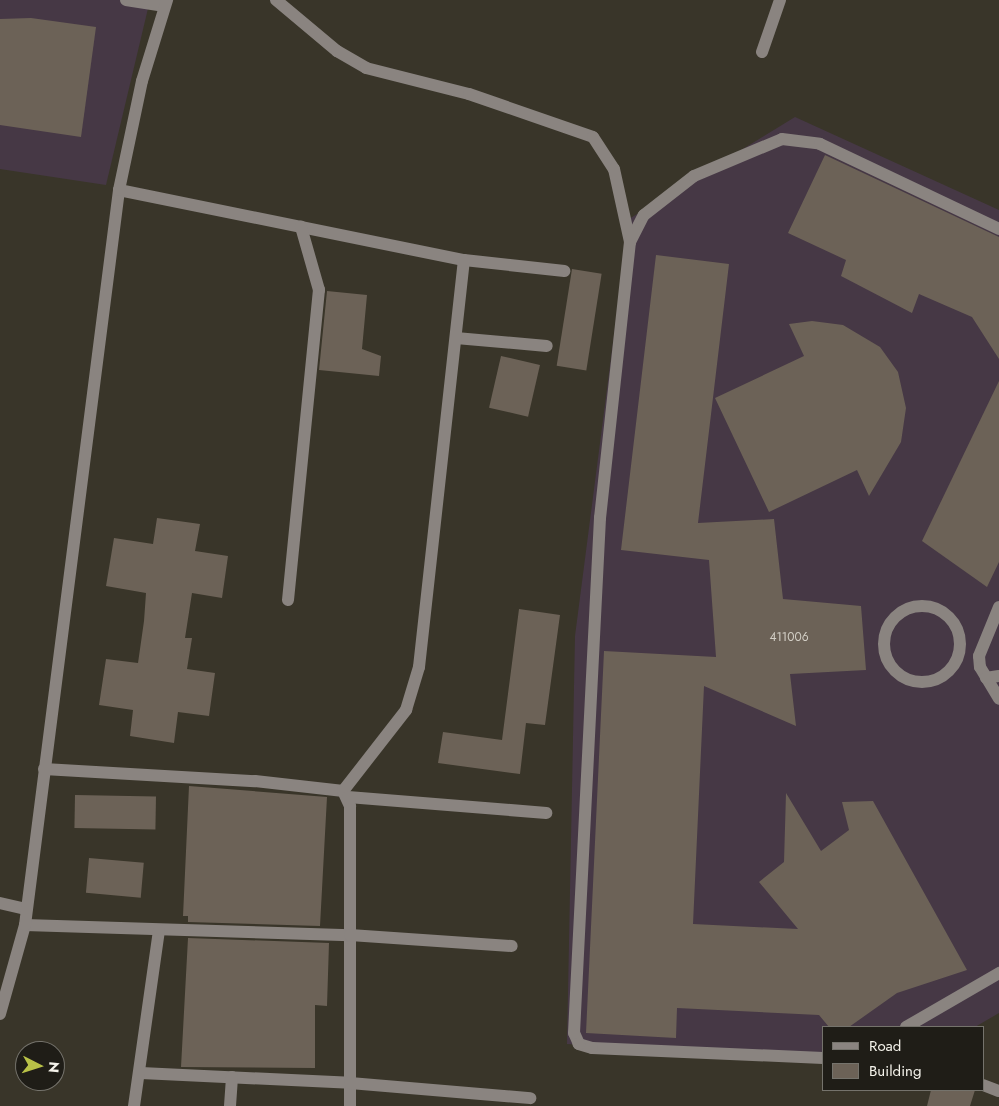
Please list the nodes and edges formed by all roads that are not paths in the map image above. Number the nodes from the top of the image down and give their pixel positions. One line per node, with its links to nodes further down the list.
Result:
1 (126, 0): 4 (street)
2 (276, 0): 9 (street)
3 (780, 0): 5 (street)
4 (166, 3): 6 (street)
5 (762, 52)
6 (119, 190): 7 (street); 20 (street)
7 (301, 227): 10 (street); 14 (street)
8 (999, 229): 9 (street)
9 (630, 242): 32 (street)
10 (464, 260): 11 (street); 12 (street)
11 (564, 271)
12 (456, 338): 13 (street); 21 (street)
13 (547, 346)
14 (288, 600)
15 (999, 607): 17 (street)
16 (961, 644): 16 (street); 17 (street)
17 (982, 648): 18 (street)
18 (993, 677): 19 (street)
19 (999, 699)
20 (44, 769): 21 (street); 24 (street)
21 (346, 794): 22 (street); 27 (street)
22 (546, 813)
23 (0, 903): 24 (street)
24 (26, 909): 25 (street)
25 (25, 925): 26 (street); 30 (street)
26 (159, 931): 27 (street); 33 (street)
27 (350, 934): 28 (street); 35 (street)
28 (512, 946)
29 (999, 973): 31 (street)
30 (0, 1014)
31 (908, 1026)
32 (822, 1058)
33 (141, 1073): 34 (street); 39 (street)
34 (232, 1077): 35 (street); 40 (street)
35 (350, 1083): 38 (street); 41 (street)
36 (984, 1085): 37 (street)
37 (999, 1092)
38 (530, 1098)
39 (134, 1106)
40 (230, 1106)
41 (350, 1106)

